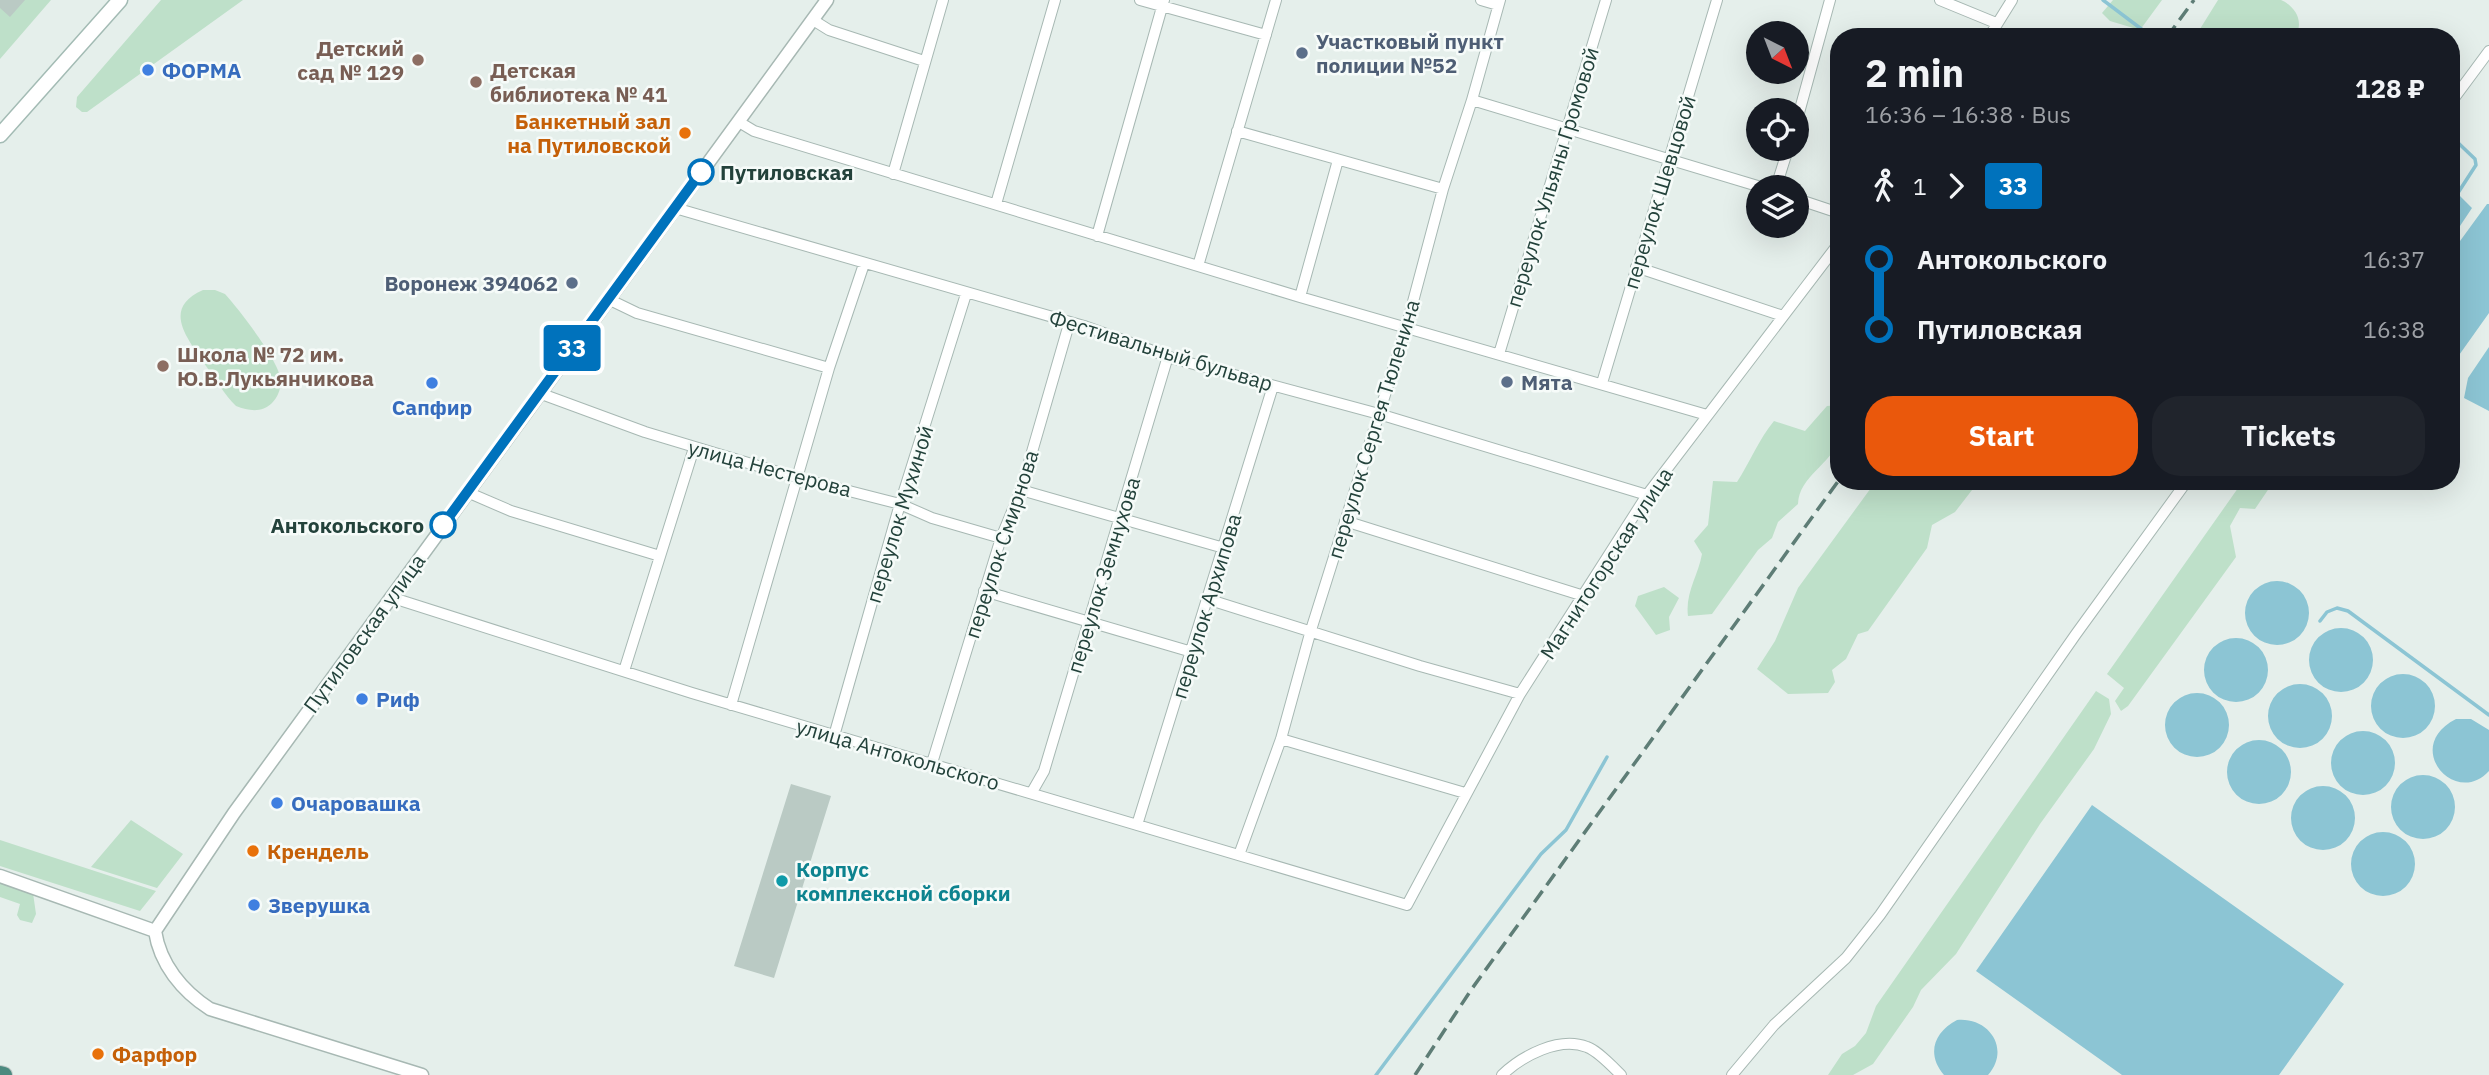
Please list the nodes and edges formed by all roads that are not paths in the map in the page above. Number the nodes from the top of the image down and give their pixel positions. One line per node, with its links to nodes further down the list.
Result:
1 (120, 0): 27 (main road)
2 (827, 0): 15 (street, Путиловская улица)
3 (943, 0): 20 (street)
4 (1055, 0): 34 (street)
5 (1140, 0): 14 (street)
6 (1276, 0): 18 (street)
7 (1481, 0): 13 (street)
8 (1606, 0): 25 (street, переулок Ульяны Громовой)
9 (1717, 0): 28 (street, переулок Шевцовой)
10 (1830, 0): 22 (street)
11 (1940, 0): 16 (street)
12 (2012, 0): 16 (street)
13 (1499, 2): 23 (street, переулок Сергея Тюленина)
14 (1163, 3): 18 (street); 37 (street)
15 (813, 20): 20 (street); 24 (street, Путиловская улица)
16 (1996, 23): 17 (street)
17 (1994, 28)
18 (1266, 35): 26 (street)
19 (2489, 51): 21 (street)
20 (925, 61): 30 (street)
21 (2460, 90)
22 (1803, 98)
23 (1472, 100): 25 (street); 32 (street, переулок Сергея Тюленина)
24 (739, 122): 30 (street); 35 (street, Путиловская улица)
25 (1567, 128): 28 (street); 48 (street, переулок Ульяны Громовой)
26 (1237, 131): 29 (street); 40 (street)
27 (0, 135)
28 (1669, 159): 31 (street); 41 (street, переулок Шевцовой)
29 (1338, 160): 32 (street); 43 (street)
30 (893, 174): 34 (street)
31 (1746, 183)
32 (1443, 189): 47 (street, переулок Сергея Тюленина)
33 (1809, 203): 36 (street)
34 (996, 204): 37 (street)
35 (675, 208): 39 (street, Фестивальный бульвар); 44 (street, Путиловская улица)
36 (1830, 210)
37 (1097, 236): 40 (street)
38 (1830, 255): 45 (street, Магнитогорская улица)
39 (864, 264): 42 (street, Фестивальный бульвар); 50 (street)
40 (1198, 266): 43 (street)
41 (1636, 267): 45 (street); 51 (street, переулок Шевцовой)
42 (967, 294): 46 (street, Фестивальный бульвар); 62 (street, переулок Мухиной)
43 (1300, 297): 47 (street)
44 (608, 299): 50 (street); 53 (street, Путиловская улица)
45 (1783, 316): 55 (street, Магнитогорская улица)
46 (1069, 324): 49 (street, Фестивальный бульвар); 58 (street, переулок Смирнова)
47 (1406, 328): 48 (street); 54 (street, переулок Сергея Тюленина)
48 (1499, 354): 51 (street)
49 (1168, 356): 52 (street, Фестивальный бульвар); 63 (street, переулок Земнухова)
50 (829, 368): 57 (street)
51 (1602, 383): 55 (street)
52 (1273, 386): 54 (street, Фестивальный бульвар); 66 (street, переулок Архипова)
53 (539, 393): 56 (street, улица Нестерова); 60 (street, Путиловская улица)
54 (1379, 414): 61 (street, Фестивальный бульвар); 64 (street, переулок Сергея Тюленина)
55 (1707, 415): 61 (street, Магнитогорская улица)
56 (694, 448): 57 (street, улица Нестерова); 67 (street)
57 (798, 478): 62 (street, улица Нестерова); 77 (street)
58 (1021, 490): 63 (street); 65 (street, переулок Смирнова)
59 (2180, 490): 91 (street)
60 (467, 492): 67 (street); 70 (street, Путиловская улица)
61 (1647, 495): 69 (street, Магнитогорская улица)
62 (900, 504): 65 (street, улица Нестерова); 78 (street, переулок Мухиной)
63 (1121, 518): 66 (street); 72 (street, переулок Земнухова)
64 (1345, 521): 69 (street); 73 (street, переулок Сергея Тюленина)
65 (1001, 538): 68 (street, переулок Смирнова)
66 (1224, 548): 71 (street, переулок Архипова)
67 (660, 556): 75 (street)
68 (984, 591): 72 (street); 80 (street, переулок Смирнова)
69 (1584, 596): 76 (street, Магнитогорская улица)
70 (390, 597): 75 (street, улица Антокольского); 87 (street, Путиловская улица)
71 (1207, 599): 73 (street); 74 (street, переулок Архипова)
72 (1088, 620): 74 (street); 81 (street, переулок Земнухова)
73 (1311, 630): 76 (street); 79 (street, переулок Сергея Тюленина)
74 (1192, 652): 83 (street, переулок Архипова)
75 (624, 671): 77 (street, улица Антокольского)
76 (1520, 694): 82 (street, Магнитогорская улица)
77 (731, 705): 78 (street, улица Антокольского)
78 (834, 736): 80 (street, улица Антокольского)
79 (1281, 739): 82 (street); 84 (street, переулок Сергея Тюленина)
80 (932, 764): 81 (street, улица Антокольского)
81 (1032, 792): 83 (street, улица Антокольского)
82 (1465, 793): 86 (street, Магнитогорская улица)
83 (1137, 825): 84 (street, улица Антокольского)
84 (1239, 855): 86 (street, улица Антокольского)
85 (0, 876): 87 (street)
86 (1407, 905)
87 (155, 931): 88 (street)
88 (422, 1075)
89 (1502, 1075): 90 (street)
90 (1621, 1075)
91 (1732, 1075)

